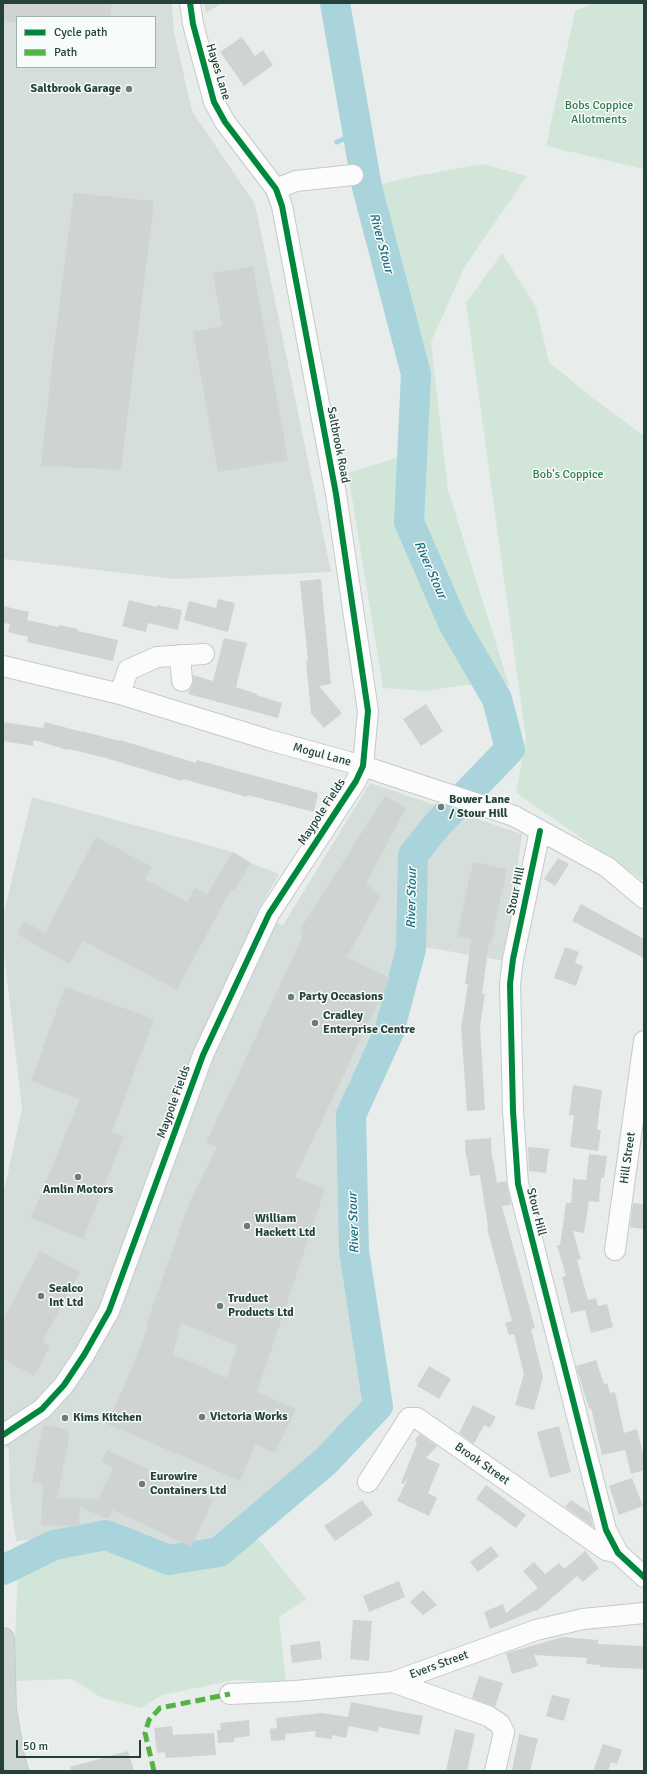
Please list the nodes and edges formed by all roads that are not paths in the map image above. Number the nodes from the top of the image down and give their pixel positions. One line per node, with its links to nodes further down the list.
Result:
1 (190, 3): 2 (street, Hayes Lane)
2 (239, 142): 4 (street, Saltbrook Road)
3 (353, 175): 4 (street)
4 (276, 190): 10 (street, Saltbrook Road)
5 (204, 654): 6 (street)
6 (180, 655): 8 (street); 9 (street)
7 (3, 666): 9 (street, Mogul Lane)
8 (182, 680)
9 (120, 694): 10 (street, Mogul Lane)
10 (363, 766): 11 (street, Mogul Lane); 15 (street, Maypole Fields)
11 (540, 831): 12 (street, Mogul Lane); 17 (street, Stour Hill)
12 (644, 898)
13 (644, 1042): 14 (street, Hill Street)
14 (615, 1250)
15 (3, 1435)
16 (368, 1482): 17 (street, Brook Street)
17 (618, 1554): 18 (street, Stour Hill)
18 (644, 1577)
19 (644, 1613): 21 (street, Evers Street)
20 (3, 1639): 23 (main road)
21 (393, 1682): 22 (street, Evers Street); 24 (street)
22 (230, 1694)
23 (18, 1771)
24 (495, 1771)

